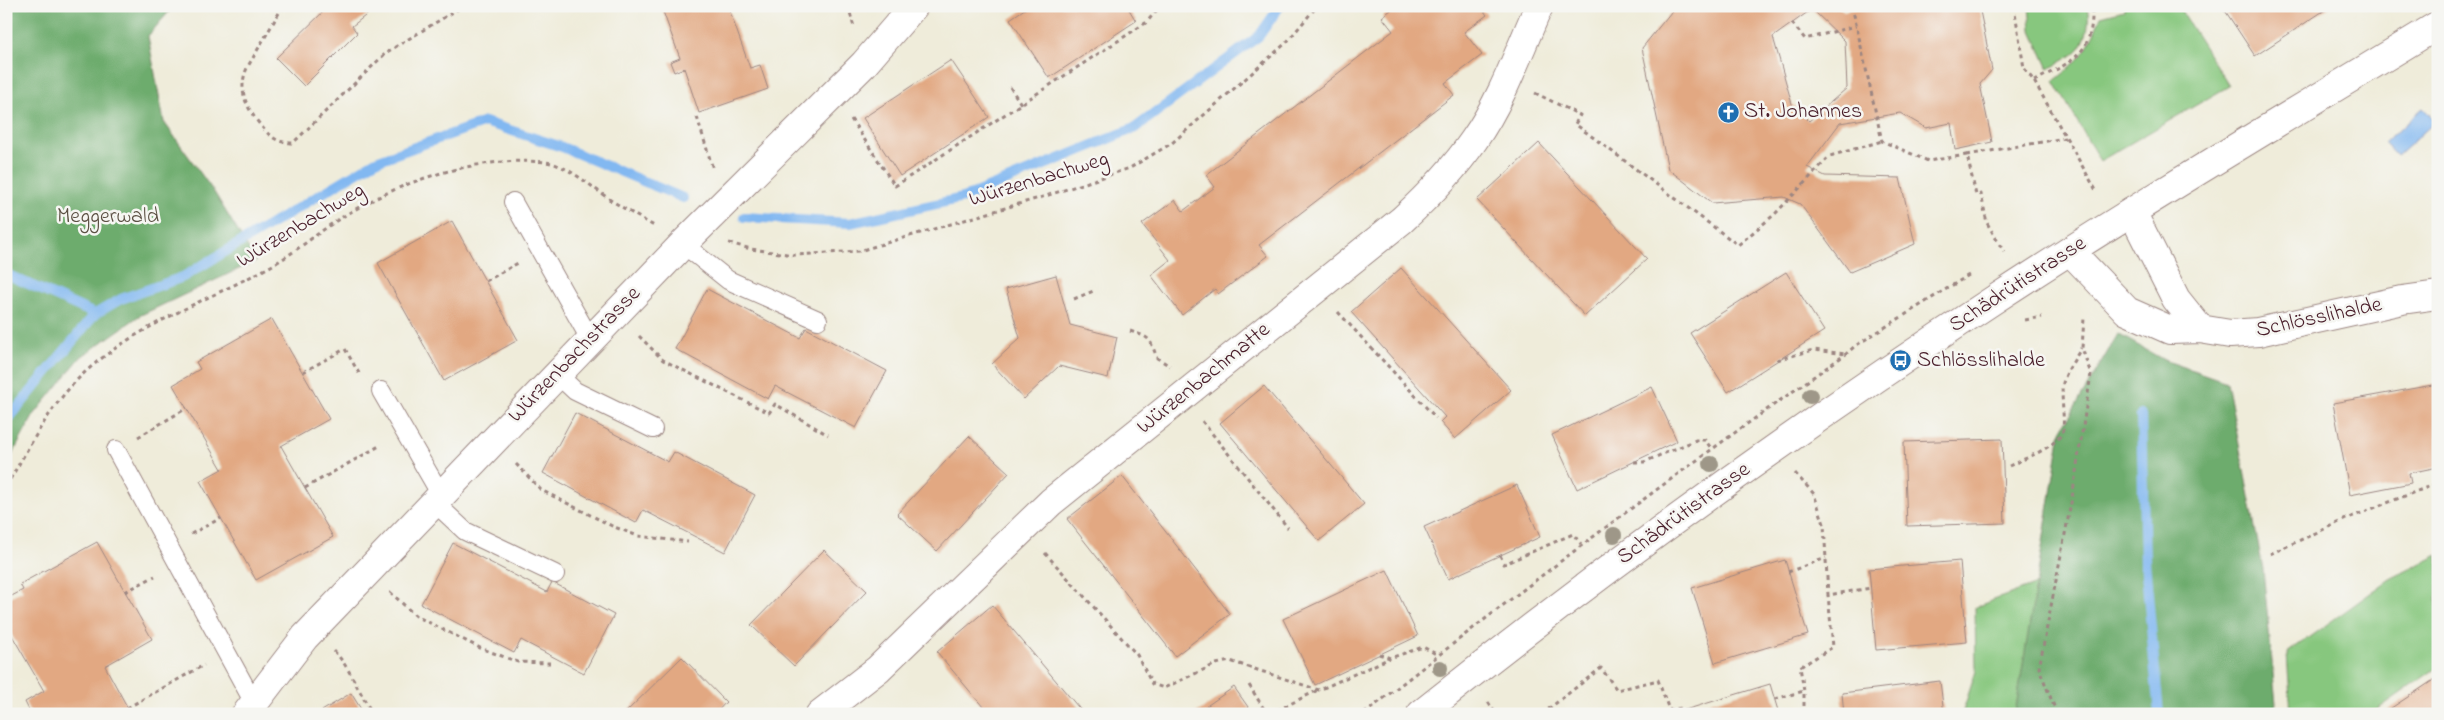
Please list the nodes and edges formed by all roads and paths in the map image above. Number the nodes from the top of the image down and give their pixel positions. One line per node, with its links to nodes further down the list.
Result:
1 (283, 6): 2 (path)
2 (463, 6)
3 (914, 6): 16 (street, Würzenbachstrasse)
4 (1160, 6): 17 (path)
5 (1317, 6): 27 (path, Würzenbachweg)
6 (1539, 6): 13 (street, Würzenbachmatte)
7 (1852, 6): 12 (path)
8 (2014, 6): 14 (path)
9 (2092, 6): 14 (path)
10 (1792, 23): 12 (path)
11 (2438, 25): 25 (street, Schädrütistrasse)
12 (1856, 26): 20 (path)
13 (1507, 80): 20 (path); 33 (street, Würzenbachmatte)
14 (2034, 81): 19 (path)
15 (1010, 87): 17 (path)
16 (834, 94): 17 (path); 23 (street, Würzenbachstrasse)
17 (1021, 104)
18 (697, 117): 23 (path)
19 (2065, 138): 21 (path); 22 (path)
20 (1882, 141): 21 (path)
21 (1967, 155): 29 (path)
22 (2097, 192)
23 (734, 194): 26 (street, Würzenbachstrasse)
24 (512, 202): 42 (lane)
25 (2132, 212): 28 (street, Schädrütistrasse); 40 (street)
26 (672, 237): 37 (street, Würzenbachstrasse); 39 (lane); 62 (path, Würzenbachweg)
27 (726, 242)
28 (2070, 251): 40 (street, Schlösslihalde); 96 (street, Schädrütistrasse)
29 (1996, 258)
30 (522, 261): 32 (path)
31 (1980, 268): 43 (path)
32 (486, 281)
33 (1318, 286): 49 (street, Würzenbachmatte); 51 (path)
34 (1096, 290): 36 (path)
35 (2438, 294): 40 (street, Schlösslihalde)
36 (1074, 299)
37 (616, 313): 42 (street, Würzenbachstrasse); 53 (path)
38 (2084, 318): 44 (path)
39 (818, 320)
40 (2200, 329)
41 (1130, 330): 49 (path)
42 (590, 339): 47 (street, Würzenbachstrasse)
43 (1854, 346)
44 (2082, 348): 59 (path); 100 (path)
45 (1846, 354): 46 (path)
46 (1777, 360)
47 (557, 374): 52 (lane); 54 (street, Würzenbachstrasse)
48 (381, 391): 64 (lane)
49 (1188, 392): 65 (path); 94 (street, Würzenbachmatte)
50 (187, 408): 57 (path)
51 (1436, 418)
52 (653, 429)
53 (828, 435)
54 (492, 441): 64 (street, Würzenbachstrasse); 66 (path)
55 (387, 442): 63 (path)
56 (1711, 448): 58 (path)
57 (116, 450): 90 (lane)
58 (1634, 462)
59 (2009, 466)
60 (1793, 471): 70 (path)
61 (2438, 483): 68 (path)
62 (6, 486)
63 (305, 488)
64 (437, 498): 72 (street, Würzenbachstrasse); 75 (lane)
65 (1288, 528)
66 (688, 542)
67 (1581, 544): 69 (path)
68 (2270, 554)
69 (1500, 555)
70 (1826, 558): 73 (path); 78 (path)
71 (1058, 568): 86 (path)
72 (368, 571): 79 (street, Würzenbachstrasse); 84 (path)
73 (1788, 572)
74 (159, 573): 77 (path)
75 (555, 574)
76 (1871, 588): 78 (path)
77 (125, 592)
78 (1828, 595): 87 (path)
79 (313, 630): 90 (street, Würzenbachstrasse); 93 (path)
80 (1379, 654): 82 (path)
81 (1438, 655): 82 (path)
82 (1390, 658): 86 (path)
83 (210, 662): 89 (path)
84 (550, 663)
85 (1249, 685): 95 (path)
86 (1319, 690): 95 (path)
87 (1804, 692): 88 (path); 98 (path)
88 (1775, 699)
89 (127, 708)
90 (250, 708)
91 (1682, 711): 97 (path)
92 (1844, 711): 99 (path)
93 (373, 714)
94 (820, 714)
95 (1268, 714)
96 (1422, 714)
97 (1542, 714)
98 (1804, 714)
99 (1832, 714)
100 (2057, 714)

